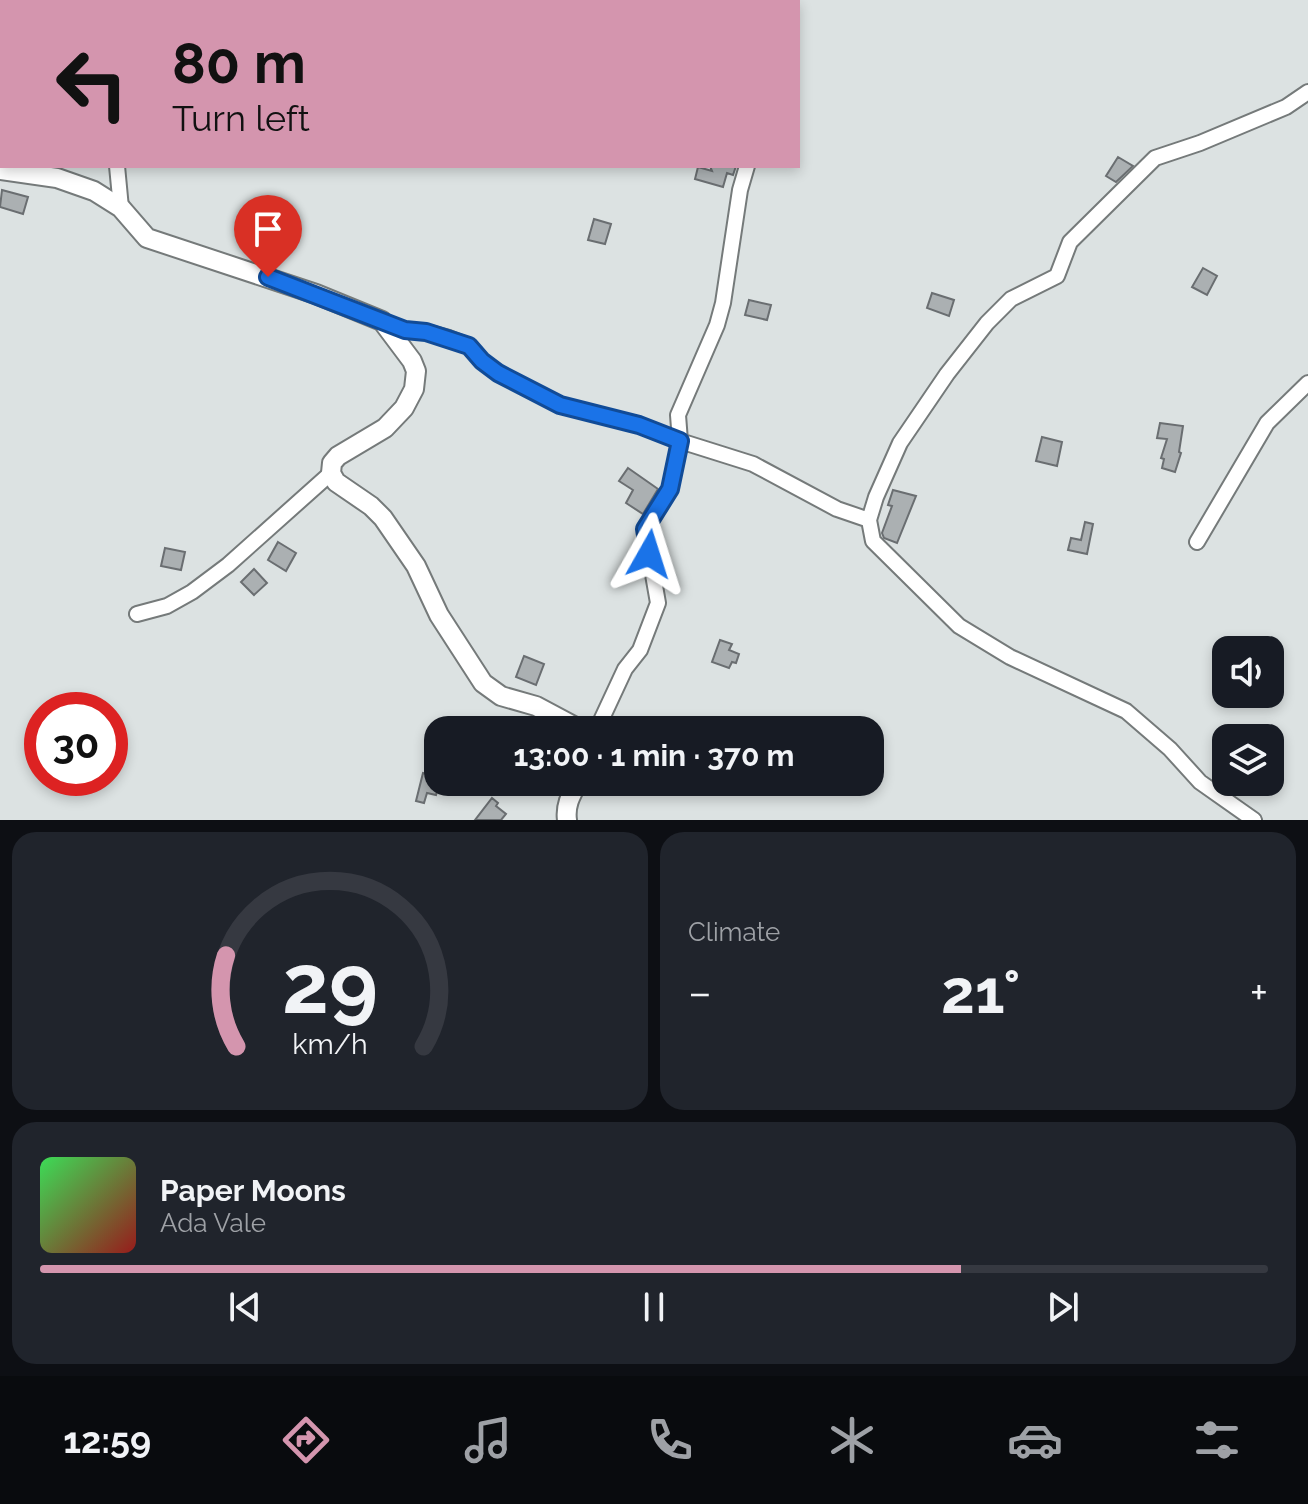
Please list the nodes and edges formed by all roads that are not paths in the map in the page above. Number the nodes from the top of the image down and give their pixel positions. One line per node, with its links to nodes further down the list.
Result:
1 (1308, 92): 11 (street)
2 (117, 168): 6 (street)
3 (746, 168): 9 (street)
4 (0, 170): 5 (main road)
5 (28, 170): 6 (main road)
6 (121, 208): 7 (main road)
7 (382, 321): 9 (street); 10 (main road)
8 (1308, 383): 12 (street)
9 (680, 441): 11 (street); 15 (street)
10 (331, 473): 13 (street); 14 (main road)
11 (869, 520): 18 (street)
12 (1197, 542)
13 (137, 614)
14 (555, 716)
15 (603, 716)
16 (571, 796): 17 (main road)
17 (567, 820)
18 (1254, 820)

